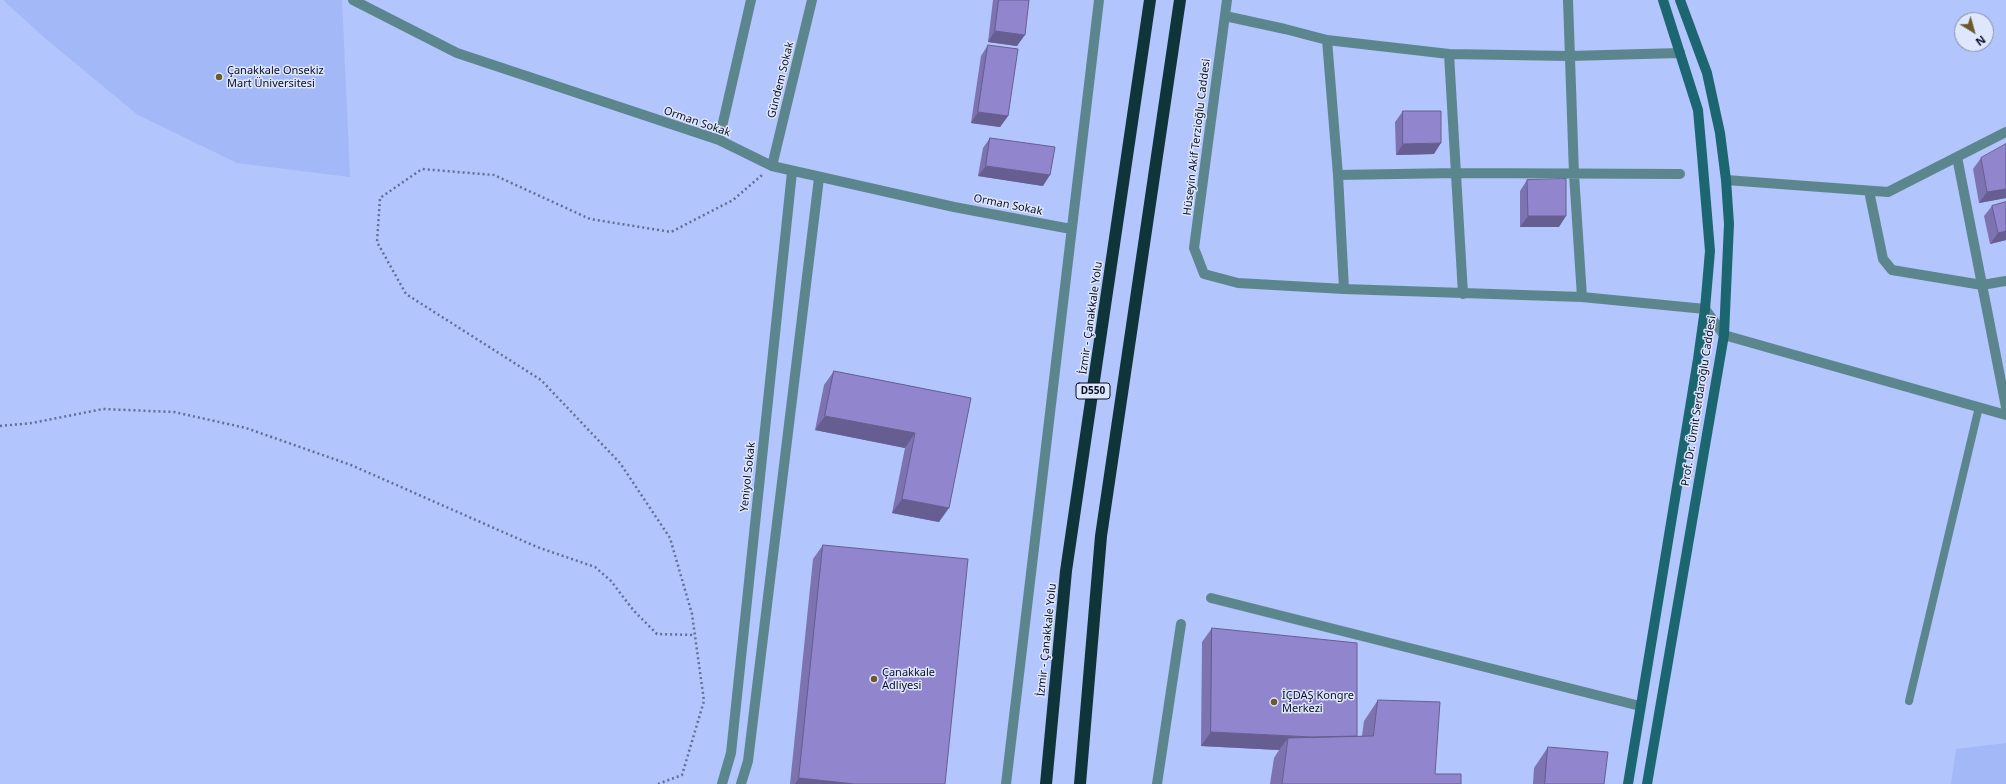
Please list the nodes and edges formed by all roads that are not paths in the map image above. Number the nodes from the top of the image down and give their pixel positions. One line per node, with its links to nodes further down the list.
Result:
1 (354, 0): 17 (street, Orman Sokak)
2 (751, 0): 17 (street)
3 (812, 0): 19 (street, Gündem Sokak)
4 (1099, 0): 28 (street)
5 (1150, 0): 46 (highway, İzmir - Çanakkale Yolu / D550)
6 (1180, 0): 47 (highway, D550)
7 (1227, 0): 11 (street, Hüseyin Akif Terzioğlu Caddesi)
8 (1568, 0): 15 (street)
9 (1663, 0): 13 (street, Prof. Dr. Ümit Serdaroğlu Caddesi)
10 (1680, 0): 26 (street, Prof. Dr. Ümit Serdaroğlu Caddesi)
11 (1225, 16): 12 (street); 31 (street, Hüseyin Akif Terzioğlu Caddesi)
12 (1327, 40): 14 (street); 24 (street)
13 (1680, 53): 15 (street); 34 (street, Prof. Dr. Ümit Serdaroğlu Caddesi)
14 (1449, 54): 15 (street); 21 (street)
15 (1569, 56): 22 (street)
16 (2006, 132): 18 (street)
17 (719, 140): 19 (street, Orman Sokak)
18 (1957, 157): 27 (street); 30 (street)
19 (772, 166): 20 (street, Orman Sokak)
20 (792, 172): 25 (street, Orman Sokak); 43 (street, Yeniyol Sokak)
21 (1456, 173): 22 (street); 24 (street); 32 (street)
22 (1574, 174): 23 (street); 33 (street)
23 (1680, 174)
24 (1338, 175): 31 (street)
25 (819, 178): 28 (street, Orman Sokak); 44 (street)
26 (1726, 180): 27 (street); 35 (street, Prof. Dr. Ümit Serdaroğlu Caddesi)
27 (1869, 191): 30 (street)
28 (1071, 229): 45 (street)
29 (2006, 281): 30 (street)
30 (1982, 285): 37 (street)
31 (1344, 289): 32 (street)
32 (1462, 294): 33 (street)
33 (1582, 297): 34 (street)
34 (1705, 309): 35 (street); 42 (street, Prof. Dr. Ümit Serdaroğlu Caddesi)
35 (1724, 335): 36 (street); 50 (street, Prof. Dr. Ümit Serdaroğlu Caddesi)
36 (1979, 407): 38 (street); 41 (lane)
37 (2006, 407)
38 (2006, 415)
39 (1211, 598): 42 (street)
40 (1181, 624): 48 (street)
41 (1909, 701)
42 (1640, 706): 49 (street, Prof. Dr. Ümit Serdaroğlu Caddesi)
43 (722, 784)
44 (741, 784)
45 (1006, 784)
46 (1046, 784)
47 (1080, 784)
48 (1157, 784)
49 (1628, 784)
50 (1647, 784)

